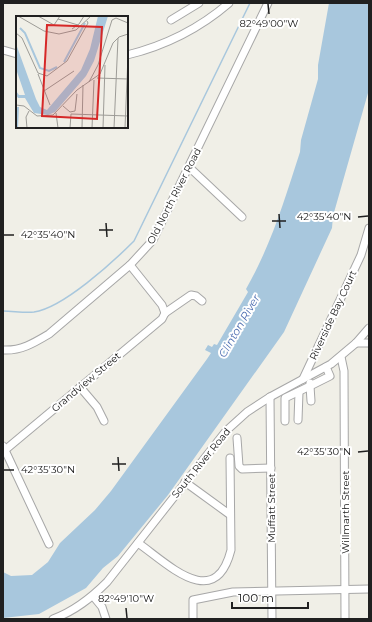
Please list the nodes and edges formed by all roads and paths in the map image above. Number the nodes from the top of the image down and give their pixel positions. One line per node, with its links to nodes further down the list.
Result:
1 (199, 3): 4 (street)
2 (228, 3): 7 (street)
3 (268, 3): 8 (street, Old North River Road)
4 (171, 20)
5 (3, 50): 6 (street)
6 (16, 54)
7 (128, 55)
8 (189, 167): 9 (street); 11 (street, Old North River Road)
9 (242, 217)
10 (369, 228): 20 (street, Riverside Bay Court)
11 (130, 265): 13 (street); 17 (street, Old North River Road)
12 (202, 301): 13 (street, Grandview Street)
13 (165, 312): 22 (street, Grandview Street)
14 (369, 328): 15 (street, South River Road)
15 (356, 343): 16 (street); 18 (street, South River Road)
16 (369, 343)
17 (3, 350)
18 (341, 357): 19 (street, South River Road); 38 (street, Willmarth Street)
19 (326, 367): 20 (street, South River Road); 21 (street)
20 (306, 378): 21 (street); 24 (street, South River Road)
21 (310, 386): 23 (street); 25 (street)
22 (80, 387): 27 (street); 30 (street, Grandview Street)
23 (299, 392): 26 (street); 28 (street)
24 (270, 397): 32 (street, Muffatt Street); 33 (street, South River Road)
25 (311, 401)
26 (298, 420)
27 (104, 421)
28 (285, 421)
29 (237, 438): 32 (street)
30 (4, 448): 36 (street)
31 (230, 458): 34 (street)
32 (271, 468): 39 (street, Muffatt Street)
33 (185, 482): 34 (street); 35 (street, South River Road)
34 (229, 514): 35 (street)
35 (138, 543): 40 (street, South River Road)
36 (49, 544)
37 (369, 589): 38 (street)
38 (345, 590): 39 (street); 45 (street, Willmarth Street)
39 (271, 591): 43 (street); 44 (street, Muffatt Street)
40 (93, 596): 41 (street, South River Road); 42 (street)
41 (54, 619)
42 (106, 619)
43 (193, 619)
44 (272, 619)
45 (345, 619)

